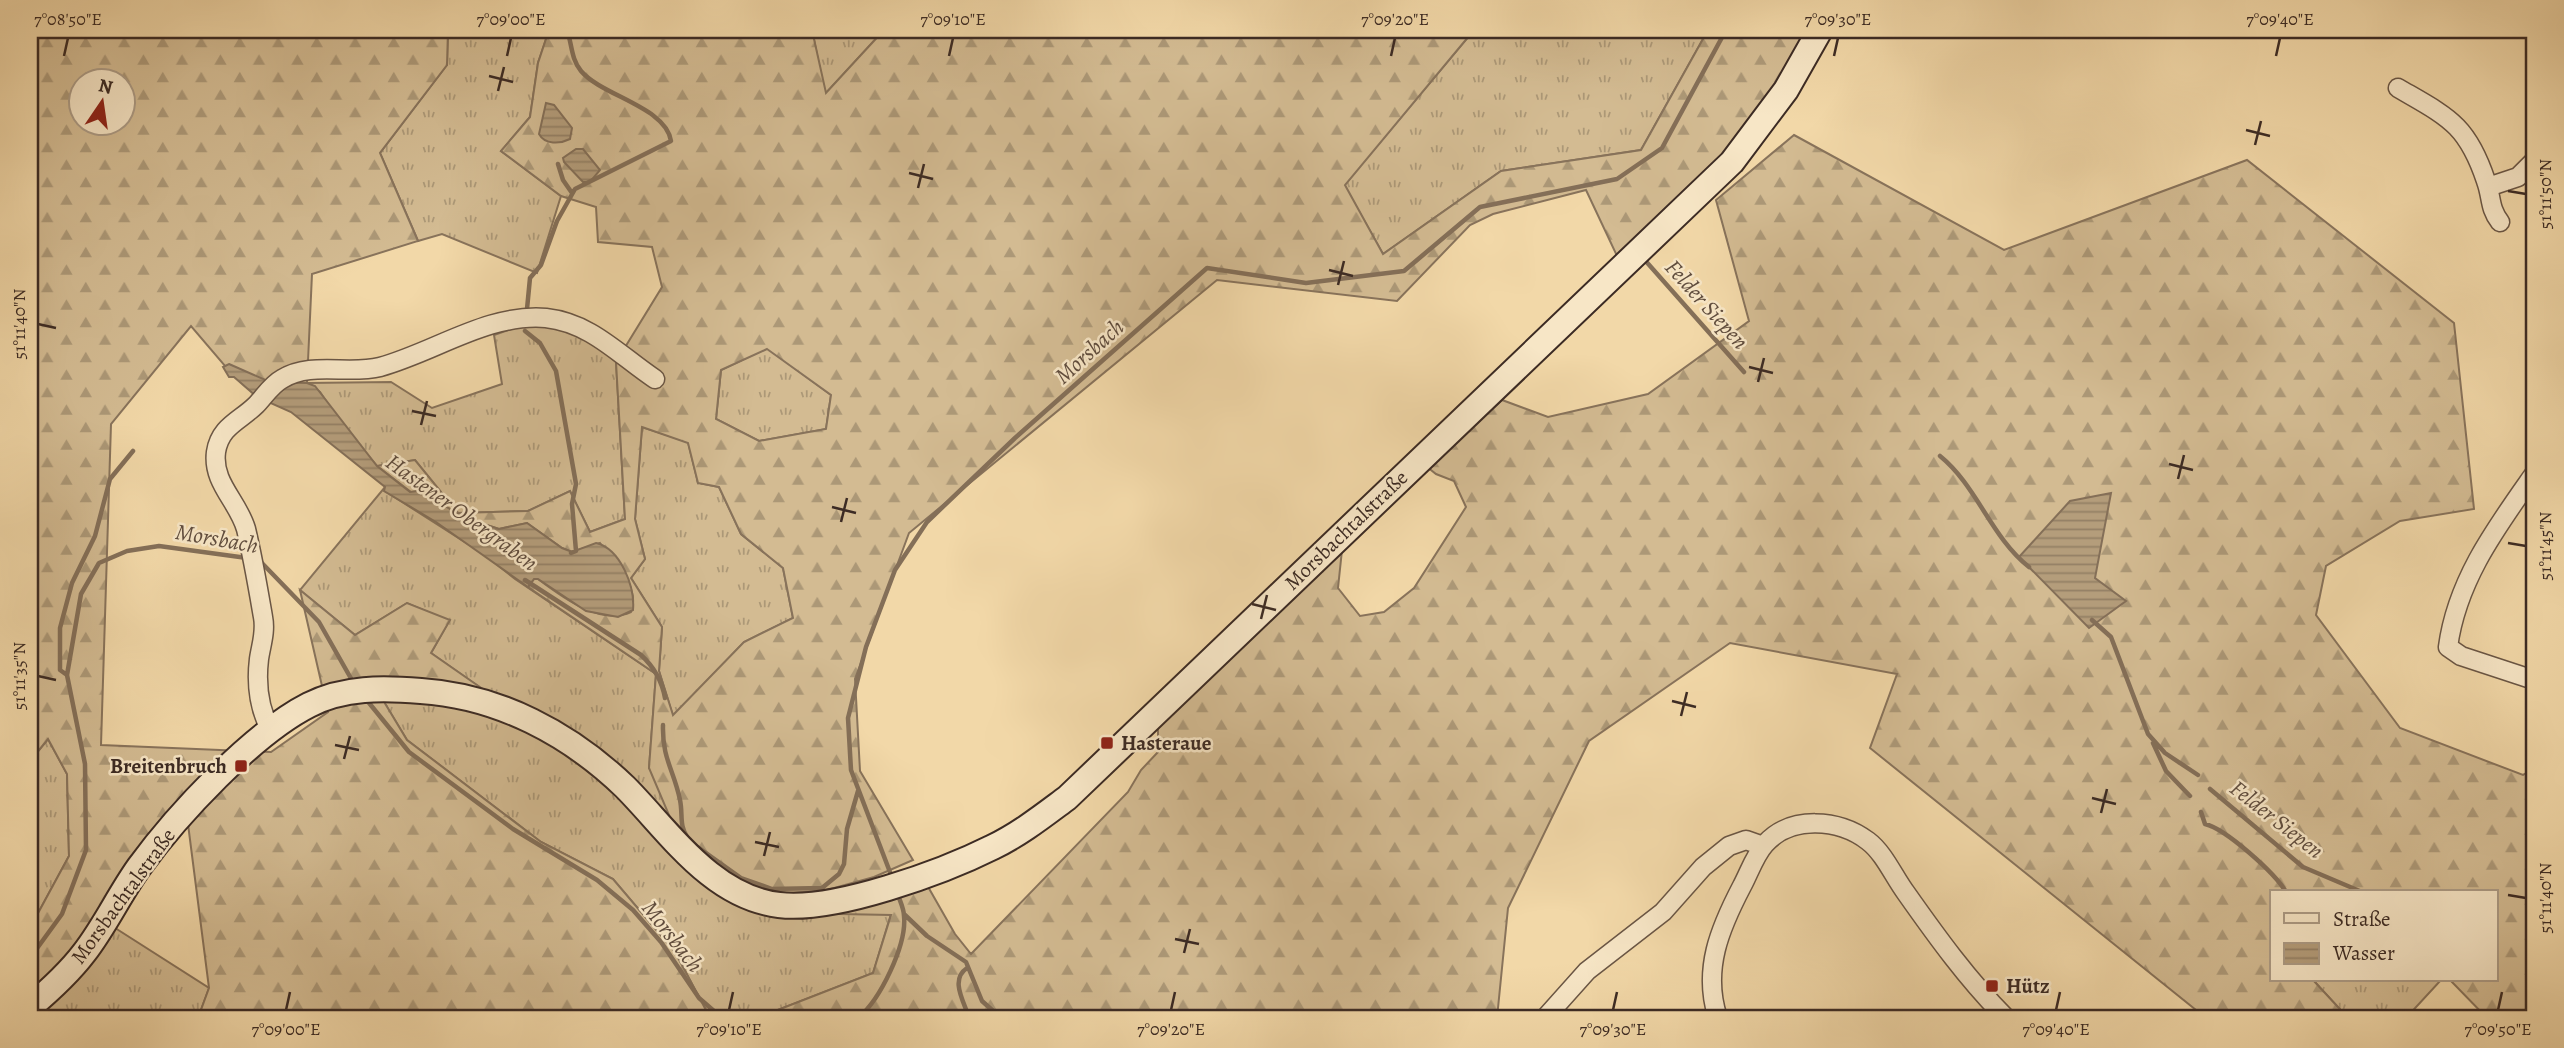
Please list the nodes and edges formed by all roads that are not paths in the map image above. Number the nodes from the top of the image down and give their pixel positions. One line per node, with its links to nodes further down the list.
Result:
1 (1820, 30): 9 (main road, Morsbachtalstraße)
2 (2398, 88): 4 (street)
3 (2534, 161): 4 (street)
4 (2488, 187): 5 (street)
5 (2500, 222)
6 (655, 379): 9 (street)
7 (2534, 474): 8 (street)
8 (2534, 680)
9 (271, 731): 11 (main road, Morsbachtalstraße)
10 (1763, 846): 12 (street); 13 (street); 14 (street)
11 (30, 1007)
12 (1545, 1018)
13 (1718, 1018)
14 (2006, 1018)

